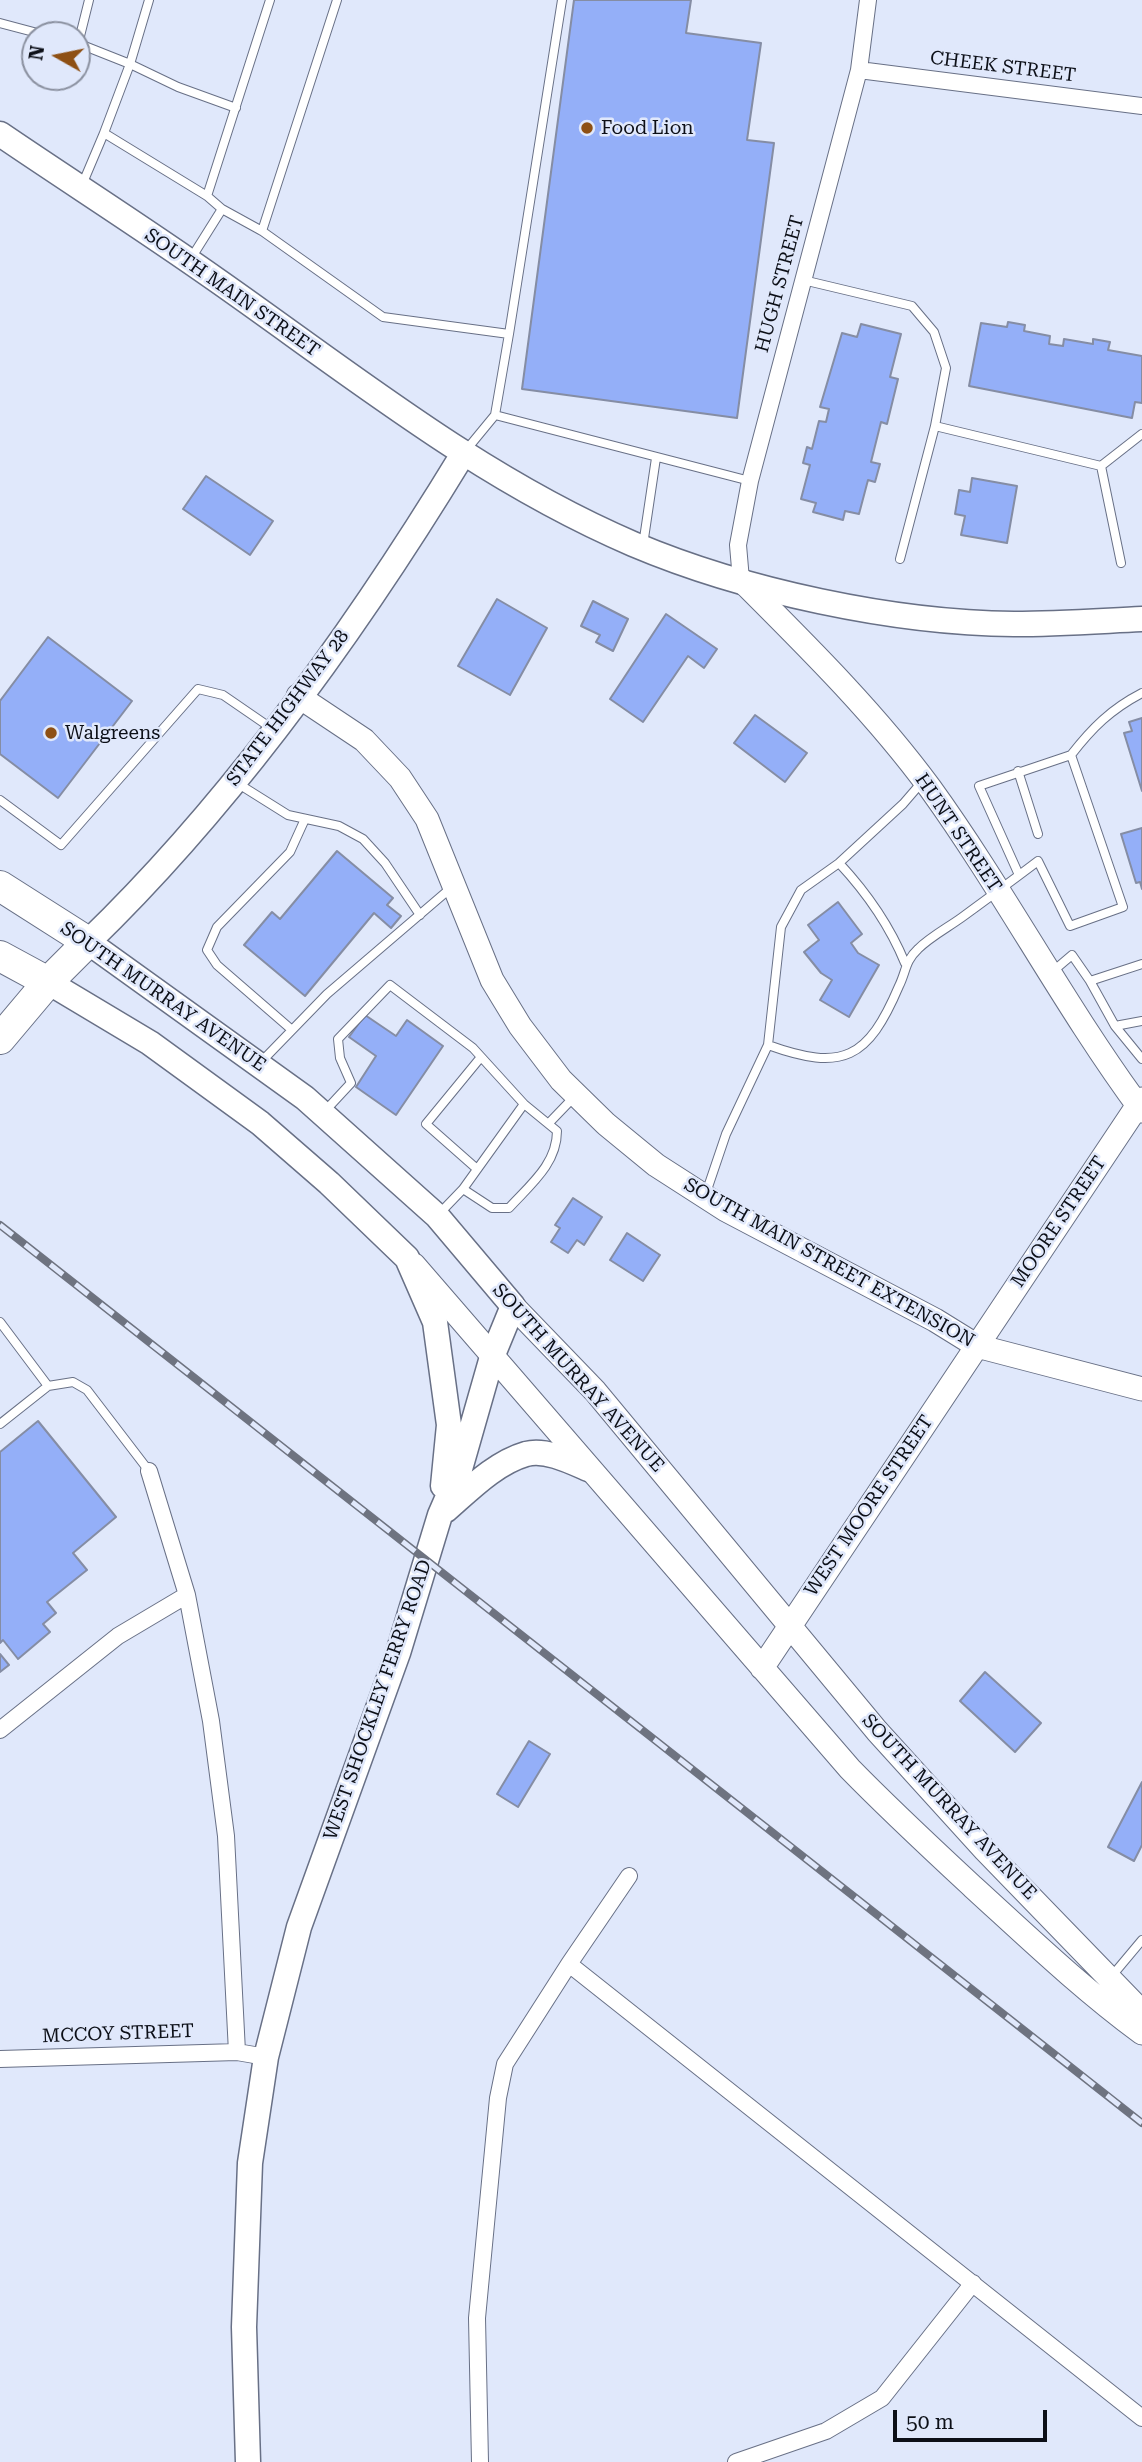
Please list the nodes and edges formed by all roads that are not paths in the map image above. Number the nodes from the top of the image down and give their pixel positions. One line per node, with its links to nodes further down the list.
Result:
1 (89, 0): 7 (lane)
2 (149, 0): 11 (lane)
3 (270, 0): 14 (lane)
4 (337, 0): 20 (lane)
5 (562, 0): 23 (lane)
6 (868, 0): 12 (street, HUGH STREET)
7 (84, 21)
8 (0, 23): 9 (lane)
9 (21, 29)
10 (91, 49): 11 (lane)
11 (130, 64): 14 (lane); 15 (lane)
12 (859, 69): 13 (street, CHEEK STREET); 22 (street, HUGH STREET)
13 (1142, 106)
14 (236, 107): 18 (lane)
15 (104, 133): 17 (lane); 18 (lane)
16 (0, 134): 17 (main road, SOUTH MAIN STREET)
17 (80, 188): 21 (main road, SOUTH MAIN STREET)
18 (207, 196): 19 (lane)
19 (222, 209): 20 (lane); 21 (lane)
20 (262, 231): 23 (lane)
21 (189, 261): 27 (main road, SOUTH MAIN STREET)
22 (802, 280): 25 (lane); 30 (street, HUGH STREET)
23 (509, 334): 24 (lane)
24 (495, 415): 27 (lane); 28 (lane)
25 (934, 426): 29 (lane); 32 (lane)
26 (1142, 434): 29 (lane)
27 (463, 454): 31 (main road, SOUTH MAIN STREET); 37 (main road, STATE HIGHWAY 28)
28 (656, 457): 30 (lane); 31 (lane)
29 (1101, 466): 33 (lane)
30 (750, 481): 34 (street, HUGH STREET)
31 (643, 547): 34 (main road, SOUTH MAIN STREET)
32 (900, 559)
33 (1121, 564)
34 (741, 580): 35 (main road, SOUTH MAIN STREET); 42 (street, HUNT STREET)
35 (1142, 618)
36 (1142, 692): 39 (lane)
37 (298, 696): 38 (main road, STATE HIGHWAY 28); 49 (street, SOUTH MAIN STREET EXTENSION)
38 (273, 729): 41 (main road, STATE HIGHWAY 28); 43 (lane)
39 (1071, 755): 40 (lane); 47 (lane)
40 (1018, 771): 45 (lane); 47 (lane)
41 (234, 780): 44 (lane); 52 (main road, STATE HIGHWAY 28)
42 (923, 780): 46 (lane); 50 (street, HUNT STREET)
43 (0, 800)
44 (305, 819): 51 (lane); 61 (lane)
45 (1038, 834)
46 (838, 863): 54 (lane); 63 (lane)
47 (1019, 875): 50 (lane)
48 (0, 886): 52 (highway, SOUTH MURRAY AVENUE)
49 (452, 887): 51 (lane); 67 (street, SOUTH MAIN STREET EXTENSION)
50 (998, 892): 54 (lane); 56 (street, HUNT STREET)
51 (420, 915): 61 (lane)
52 (88, 942): 58 (highway); 66 (main road, SOUTH MURRAY AVENUE)
53 (0, 956): 58 (highway, SOUTH MURRAY AVENUE)
54 (905, 963): 63 (lane)
55 (1142, 964): 57 (lane)
56 (1050, 974): 57 (lane); 69 (street, HUNT STREET)
57 (1090, 981): 60 (lane)
58 (48, 982): 62 (highway); 76 (main road, SOUTH MURRAY AVENUE)
59 (1142, 1021): 60 (lane)
60 (1115, 1026): 65 (lane)
61 (292, 1030): 66 (lane)
62 (0, 1039)
63 (768, 1045): 74 (lane)
64 (481, 1057): 68 (lane); 70 (lane); 72 (lane)
65 (1142, 1059)
66 (259, 1064): 70 (main road, SOUTH MURRAY AVENUE)
67 (576, 1095): 71 (lane); 74 (street, SOUTH MAIN STREET EXTENSION)
68 (524, 1104): 71 (lane); 72 (lane)
69 (1141, 1105): 79 (street, MOORE STREET)
70 (322, 1114): 75 (main road, SOUTH MURRAY AVENUE)
71 (549, 1123): 73 (lane)
72 (477, 1169): 73 (lane)
73 (463, 1189): 75 (lane)
74 (705, 1196): 79 (street, SOUTH MAIN STREET EXTENSION)
75 (437, 1216): 77 (main road, SOUTH MURRAY AVENUE)
76 (407, 1258): 80 (street, SOUTH MURRAY AVENUE); 86 (main road)
77 (513, 1306): 80 (main road, WEST SHOCKLEY FERRY ROAD); 88 (street, SOUTH MURRAY AVENUE)
78 (0, 1322): 81 (lane)
79 (977, 1346): 82 (street, SOUTH MAIN STREET EXTENSION); 88 (street, WEST MOORE STREET)
80 (492, 1357): 84 (street, SOUTH MURRAY AVENUE); 86 (main road, WEST SHOCKLEY FERRY ROAD)
81 (48, 1387): 83 (lane); 85 (lane)
82 (1142, 1389)
83 (0, 1424)
84 (588, 1469): 86 (main road); 89 (street, SOUTH MURRAY AVENUE)
85 (149, 1471): 87 (street)
86 (440, 1515): 98 (main road, WEST SHOCKLEY FERRY ROAD)
87 (187, 1595): 90 (street); 97 (street)
88 (788, 1627): 89 (street, WEST MOORE STREET); 94 (street, SOUTH MURRAY AVENUE)
89 (762, 1668): 96 (street, SOUTH MURRAY AVENUE)
90 (0, 1730)
91 (629, 1876): 93 (street)
92 (1142, 1940): 94 (lane)
93 (569, 1964): 100 (street); 103 (street)
94 (1111, 1977): 95 (street, SOUTH MURRAY AVENUE)
95 (1142, 2012)
96 (1142, 2033)
97 (236, 2052): 98 (street); 99 (street, MCCOY STREET)
98 (266, 2057): 102 (main road, WEST SHOCKLEY FERRY ROAD)
99 (0, 2059)
100 (973, 2283): 101 (street); 104 (street)
101 (1142, 2418)
102 (248, 2462)
103 (480, 2462)
104 (736, 2462)

